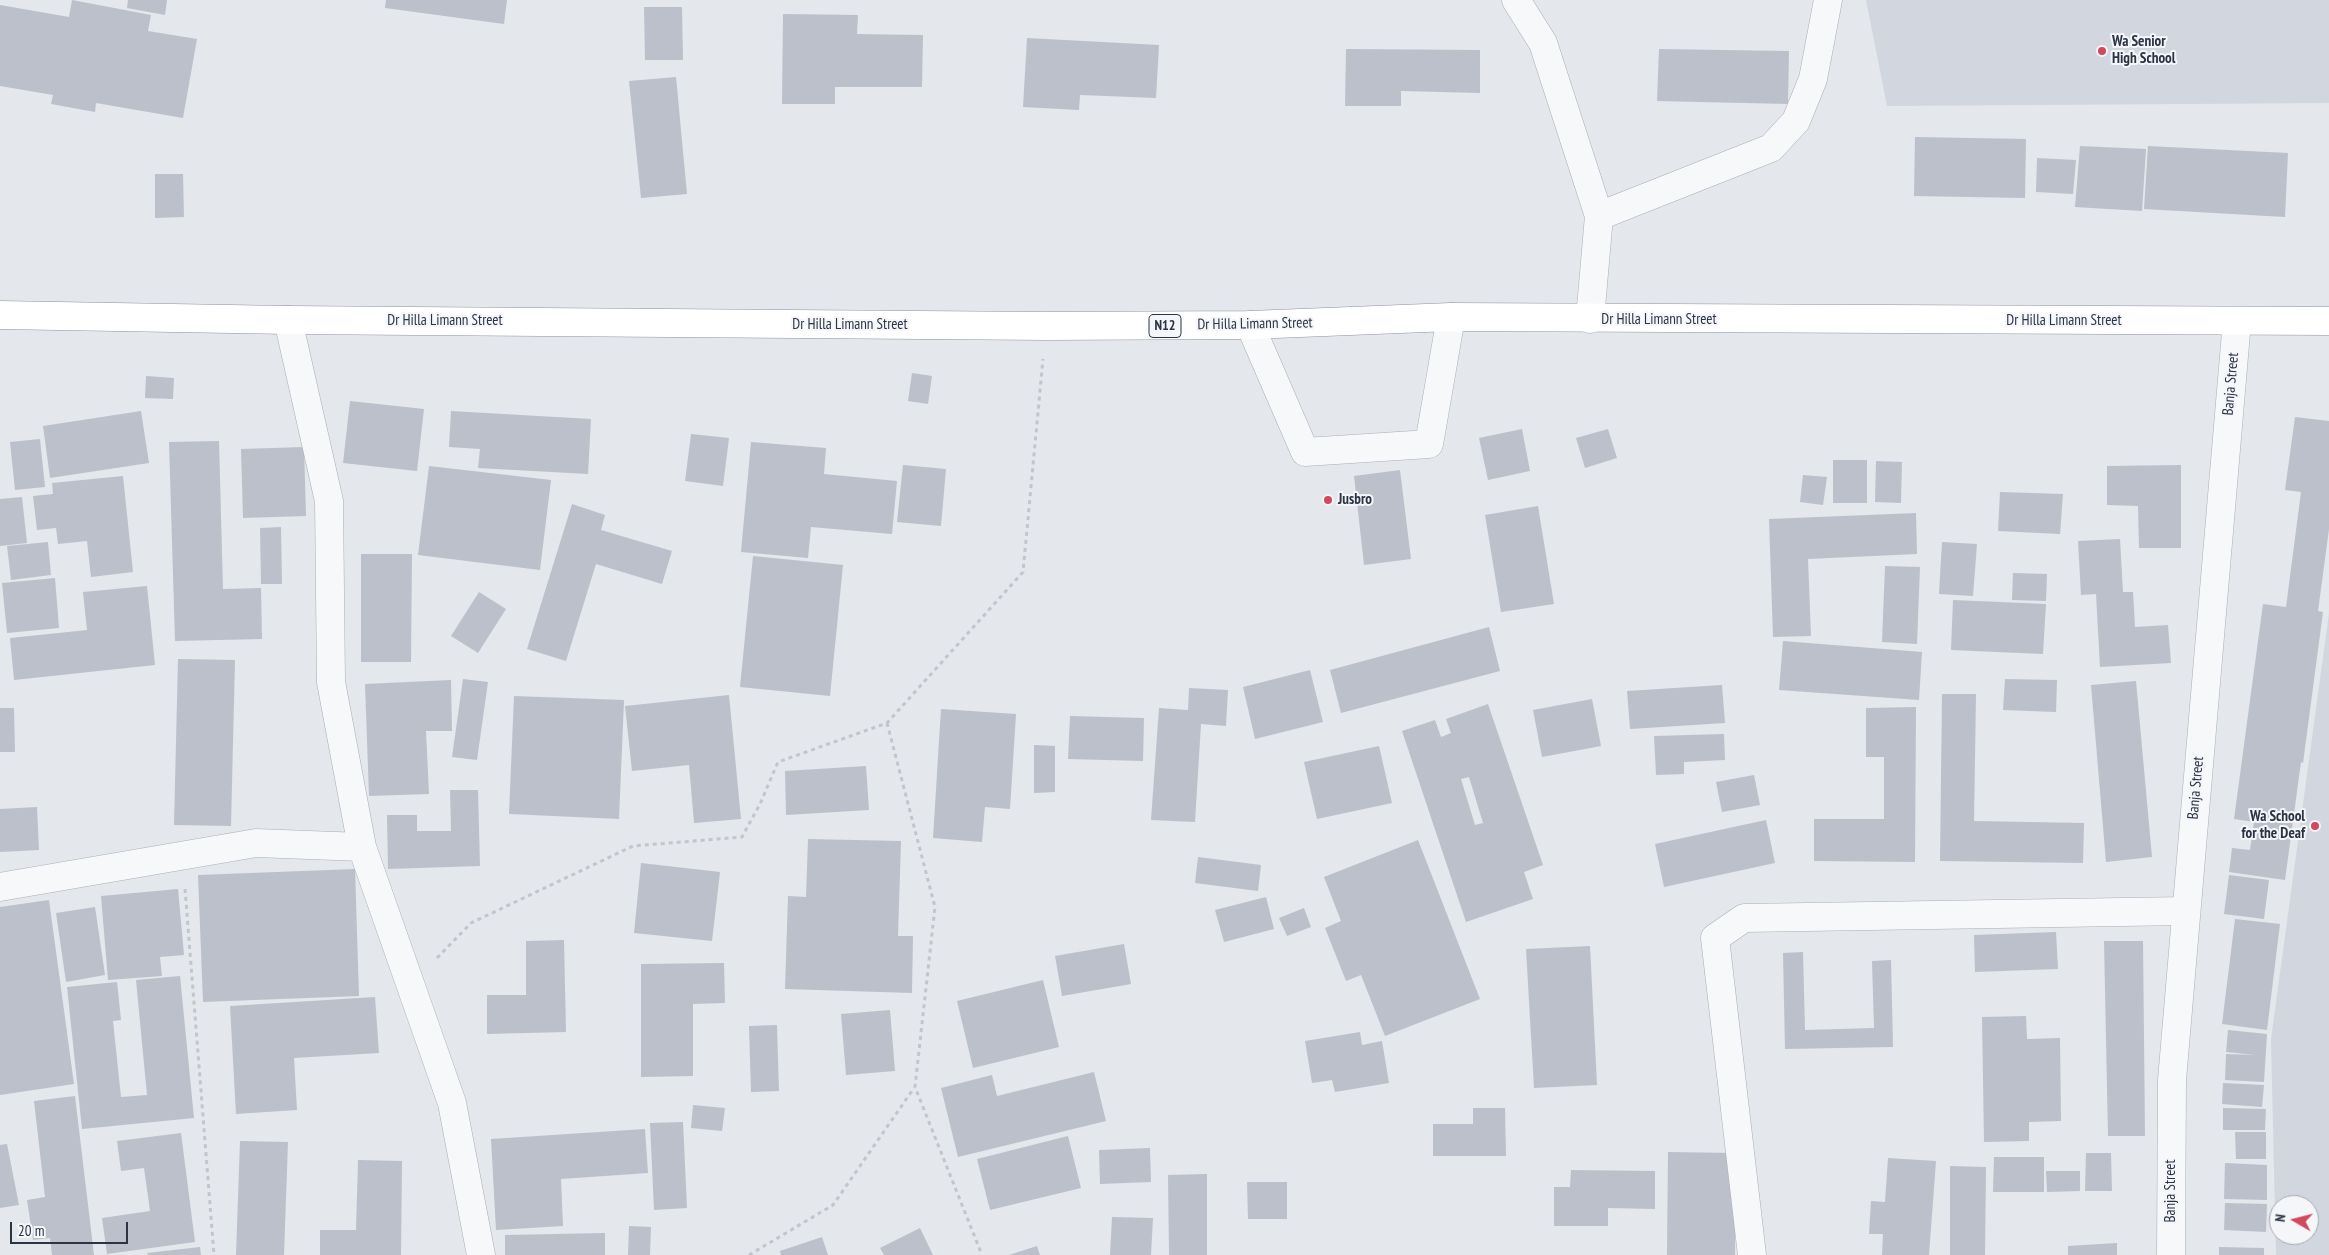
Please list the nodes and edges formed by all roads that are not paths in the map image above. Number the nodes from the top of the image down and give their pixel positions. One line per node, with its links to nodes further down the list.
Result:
1 (1516, 0): 3 (street)
2 (1828, 0): 3 (street)
3 (1599, 216): 6 (street)
4 (0, 315): 7 (highway, Dr Hilla Limann Street / N12)
5 (1451, 317): 6 (highway, Dr Hilla Limann Street / N12); 10 (highway, Dr Hilla Limann Street / N12); 10 (street)
6 (1590, 319): 8 (highway, Dr Hilla Limann Street / N12)
7 (288, 320): 10 (highway, Dr Hilla Limann Street / N12); 11 (street)
8 (2236, 321): 9 (highway, Dr Hilla Limann Street / N12); 13 (street, Banja Street)
9 (2329, 321)
10 (1250, 325)
11 (362, 847): 12 (street); 14 (street)
12 (0, 887)
13 (2186, 911): 15 (street); 16 (street, Banja Street)
14 (481, 1255)
15 (1752, 1255)
16 (2171, 1255)

